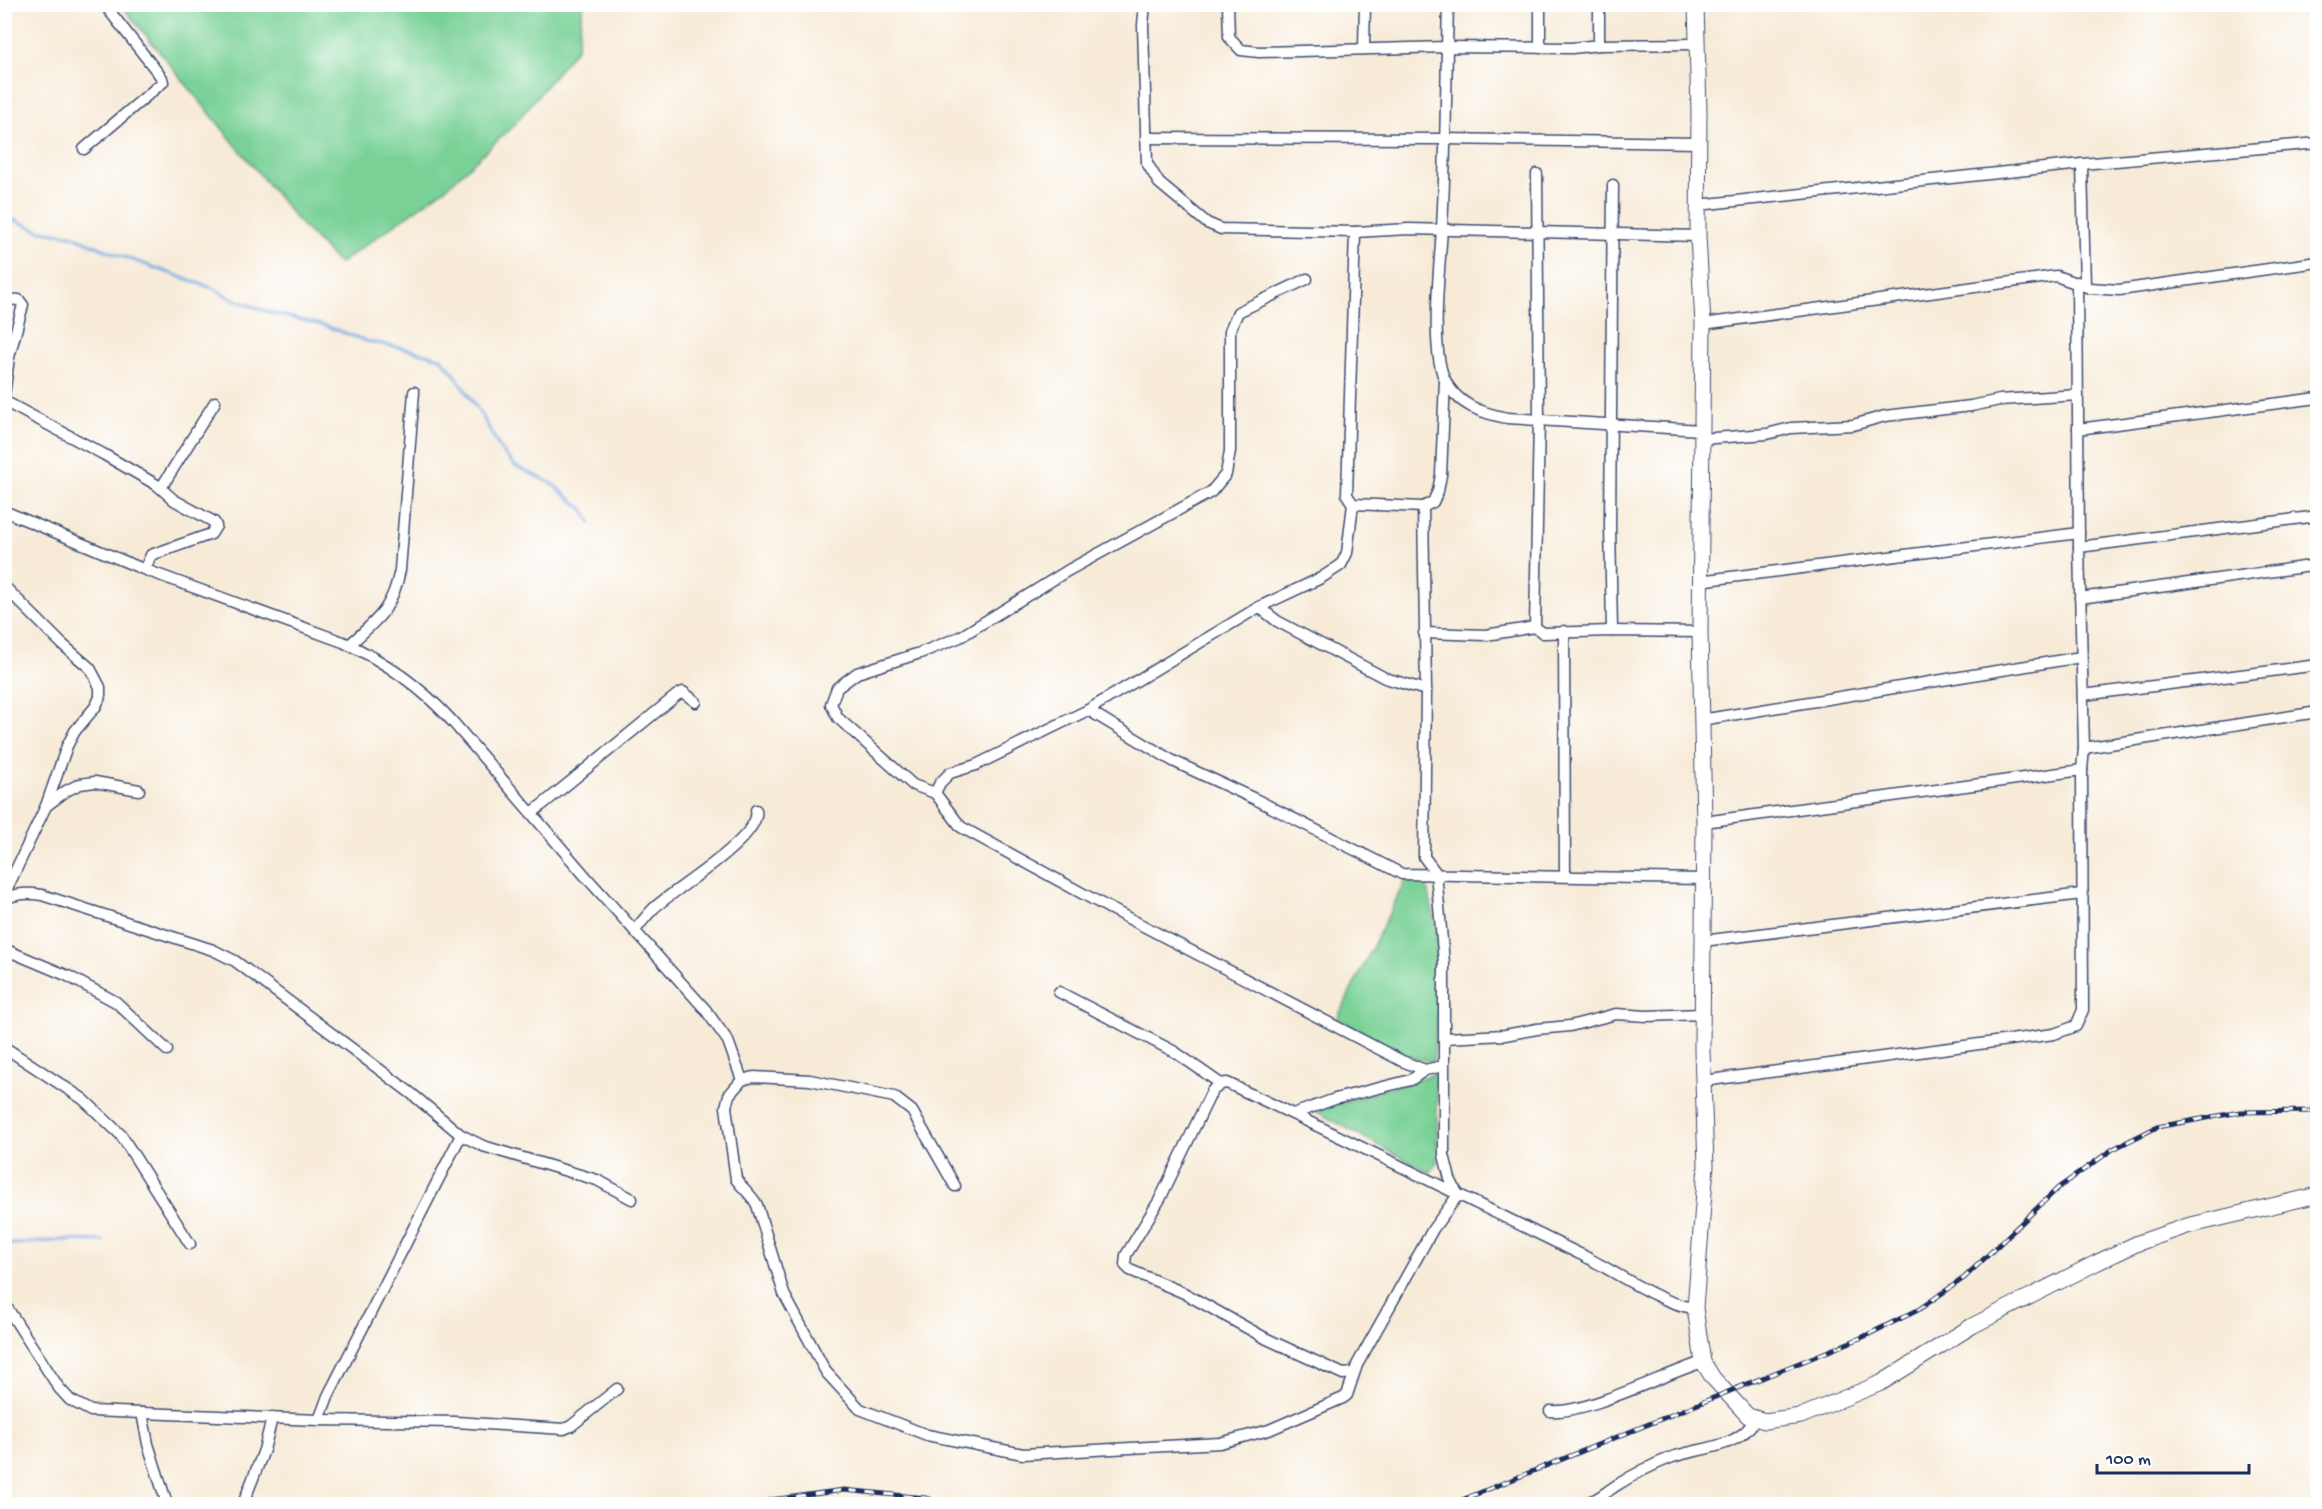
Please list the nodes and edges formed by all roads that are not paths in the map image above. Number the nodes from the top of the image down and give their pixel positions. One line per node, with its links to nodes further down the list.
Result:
1 (104, 4): 18 (street)
2 (1145, 4): 14 (street)
3 (1228, 4): 12 (street)
4 (1365, 4): 12 (street)
5 (1448, 4): 11 (street)
6 (1540, 4): 13 (street)
7 (1599, 4): 9 (street)
8 (1696, 4): 10 (street)
9 (1599, 45): 10 (street); 13 (street)
10 (1697, 45): 16 (street)
11 (1447, 47): 12 (street); 13 (street); 15 (street)
12 (1364, 48)
13 (1540, 48)
14 (1146, 138): 15 (street); 24 (street)
15 (1445, 139): 16 (street); 23 (street)
16 (1699, 143): 22 (street)
17 (2318, 144): 19 (street)
18 (84, 149)
19 (2082, 164): 22 (street); 30 (street)
20 (1537, 174): 25 (street)
21 (1613, 185): 26 (street)
22 (1698, 205): 27 (street)
23 (1442, 230): 24 (street); 25 (street); 33 (street)
24 (1355, 232): 44 (street)
25 (1538, 234): 26 (street); 39 (street)
26 (1613, 235): 27 (street); 40 (street)
27 (1698, 236): 32 (street)
28 (2318, 262): 30 (street)
29 (1307, 279): 73 (street)
30 (2081, 284): 32 (street); 35 (street)
31 (4, 299): 36 (street)
32 (1702, 324): 42 (street)
33 (1445, 379): 39 (street); 45 (street)
34 (414, 392): 61 (street)
35 (2078, 395): 41 (street); 42 (street)
36 (4, 398): 43 (street)
37 (2318, 398): 41 (street)
38 (216, 402): 43 (street)
39 (1539, 419): 40 (street); 56 (street)
40 (1611, 425): 42 (street); 57 (street)
41 (2078, 429): 48 (street)
42 (1701, 435): 52 (street)
43 (161, 488): 51 (street)
44 (1353, 504): 45 (street); 55 (street)
45 (1423, 507): 60 (street)
46 (4, 511): 51 (street)
47 (2318, 516): 49 (street)
48 (2079, 533): 49 (street); 52 (street)
49 (2079, 547): 54 (street)
50 (2318, 565): 54 (street)
51 (145, 570): 61 (street)
52 (1700, 581): 59 (street)
53 (4, 586): 74 (street)
54 (2080, 598): 62 (street)
55 (1259, 607): 64 (street); 67 (street)
56 (1535, 627): 58 (street); 60 (street)
57 (1612, 631): 58 (street); 59 (street)
58 (1564, 632): 79 (street)
59 (1700, 632): 69 (street)
60 (1424, 633): 64 (street)
61 (349, 645): 76 (street)
62 (2081, 657): 65 (street); 69 (street)
63 (2318, 665): 65 (street)
64 (1426, 690): 78 (street)
65 (2084, 695): 70 (street)
66 (696, 702): 76 (street)
67 (1088, 710): 73 (street); 78 (street)
68 (2318, 712): 70 (street)
69 (1701, 720): 77 (street)
70 (2084, 748): 71 (street)
71 (2082, 770): 77 (street); 81 (street)
72 (139, 790): 74 (street)
73 (935, 793): 92 (street)
74 (46, 806): 82 (street)
75 (756, 810): 83 (street)
76 (532, 813): 83 (street)
77 (1704, 822): 80 (street)
78 (1436, 873): 79 (street); 88 (street)
79 (1565, 876): 80 (street)
80 (1703, 879): 84 (street)
81 (2082, 894): 84 (street); 94 (street)
82 (4, 897): 97 (street)
83 (635, 930): 93 (street)
84 (1703, 941): 87 (street)
85 (4, 949): 90 (street)
86 (1059, 992): 95 (street)
87 (1702, 1014): 88 (street); 94 (street)
88 (1445, 1038): 91 (street)
89 (4, 1047): 102 (street)
90 (167, 1050)
91 (1443, 1066): 92 (street); 99 (street)
92 (1425, 1070): 96 (street)
93 (742, 1080): 98 (street); 106 (street)
94 (1703, 1081): 104 (street)
95 (1221, 1084): 96 (street); 106 (street)
96 (1293, 1114): 99 (street)
97 (461, 1135): 101 (street); 112 (street)
98 (956, 1186)
99 (1458, 1195): 104 (street); 106 (street)
100 (2318, 1195): 111 (street)
101 (632, 1199)
102 (190, 1244)
103 (4, 1303): 109 (street)
104 (1695, 1308): 105 (street)
105 (1703, 1362): 108 (street); 111 (street)
106 (1353, 1373)
107 (617, 1389): 112 (street)
108 (1550, 1411)
109 (142, 1413): 110 (street); 113 (street)
110 (272, 1418): 112 (street); 114 (street)
111 (1755, 1419): 115 (street)
112 (319, 1420)
113 (167, 1504)
114 (243, 1504)
115 (1581, 1504)

